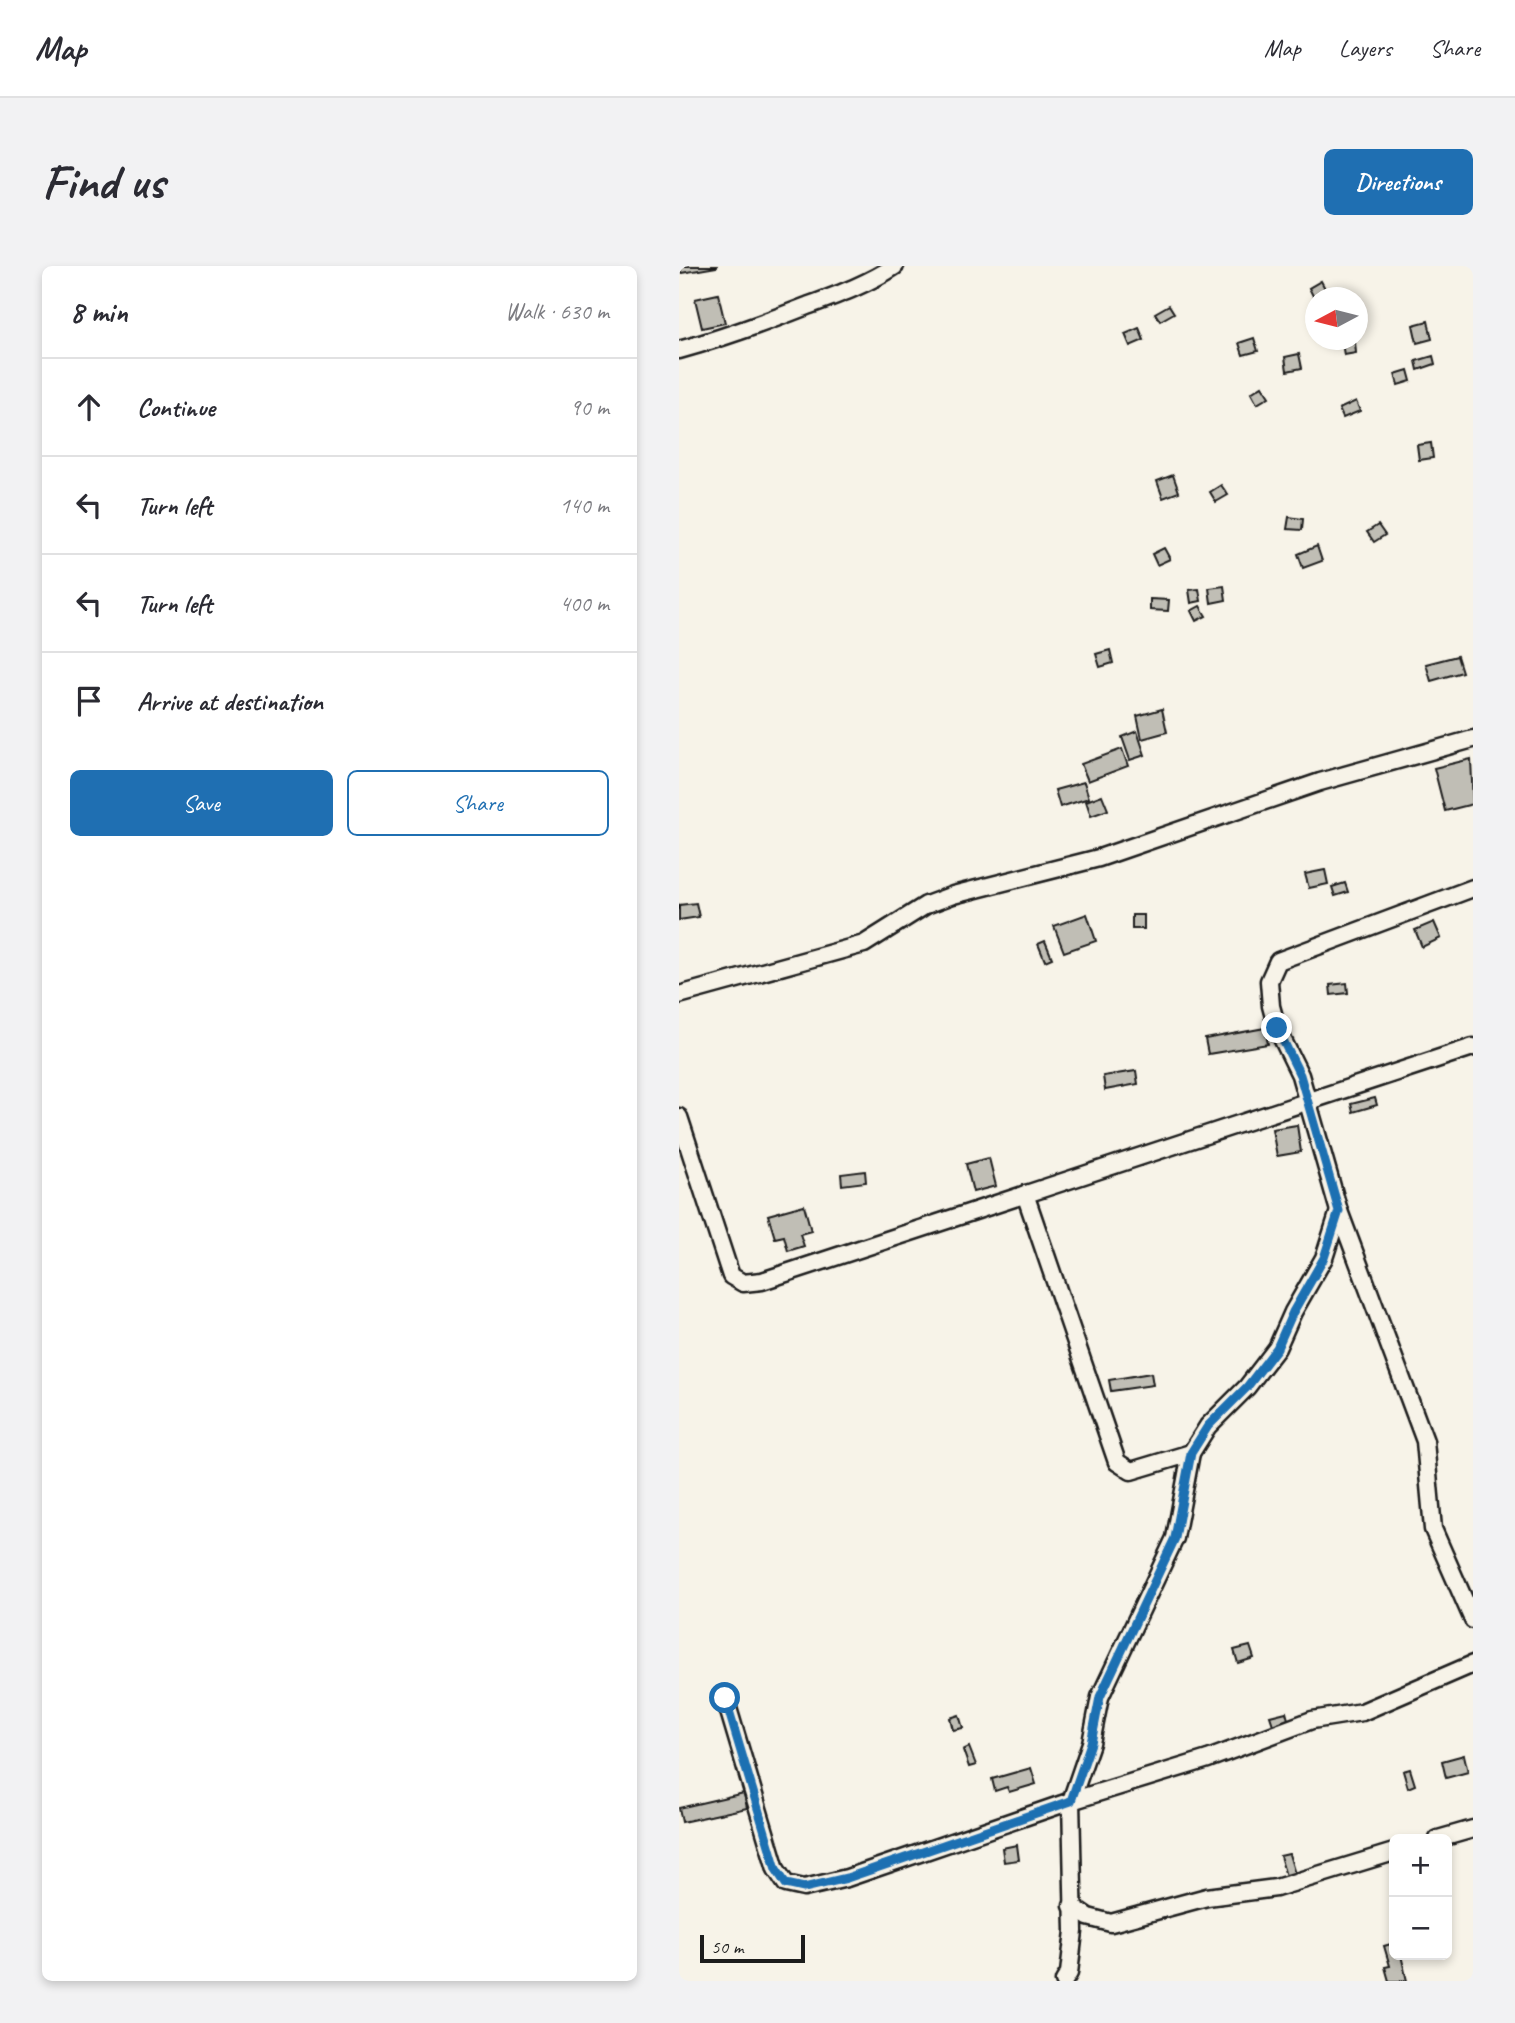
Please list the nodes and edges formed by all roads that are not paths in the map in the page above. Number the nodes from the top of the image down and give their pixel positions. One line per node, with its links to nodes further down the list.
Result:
1 (895, 266): 2 (street)
2 (679, 350)
3 (1473, 739): 5 (street)
4 (1473, 888): 7 (street)
5 (679, 995)
6 (1473, 1047): 7 (street)
7 (1308, 1100): 9 (street); 10 (street)
8 (679, 1116): 9 (street)
9 (1025, 1194): 11 (street)
10 (1339, 1211): 11 (street); 12 (street)
11 (1191, 1453): 15 (street)
12 (1473, 1620)
13 (1473, 1664): 15 (street)
14 (725, 1698): 15 (street)
15 (1071, 1801): 19 (street)
16 (1473, 1829): 17 (street)
17 (1452, 1835)
18 (1389, 1854): 19 (street)
19 (1072, 1906): 20 (street)
20 (1064, 1981)

